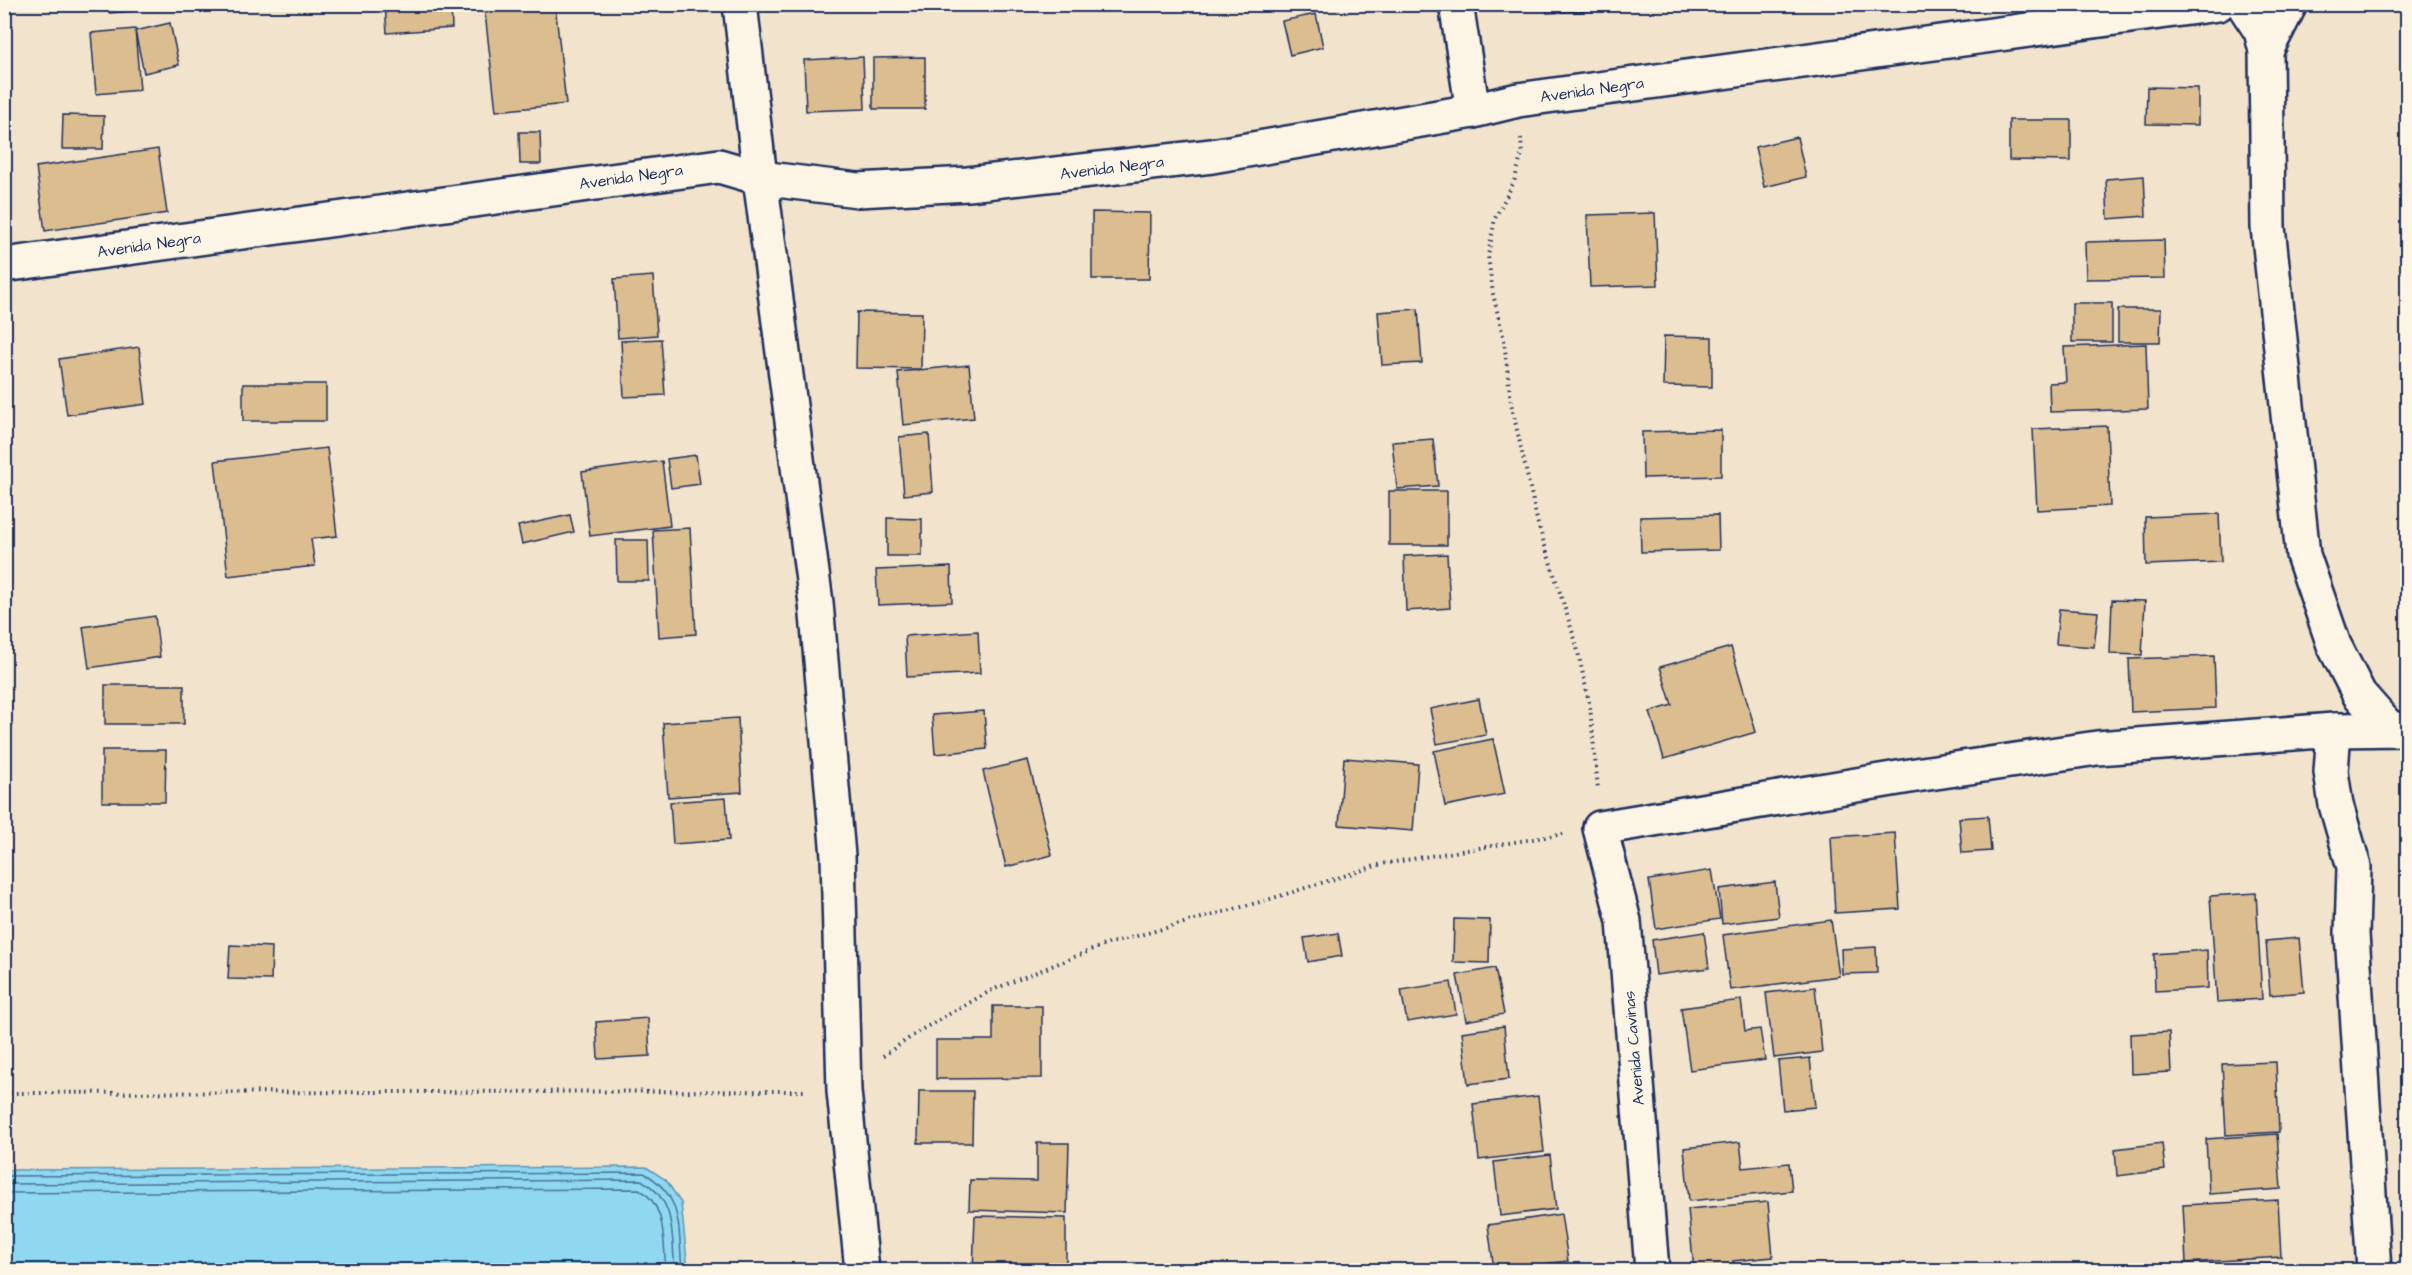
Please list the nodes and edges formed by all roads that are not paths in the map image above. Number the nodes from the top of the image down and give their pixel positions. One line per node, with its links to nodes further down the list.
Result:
1 (740, 4): 8 (street)
2 (1456, 4): 7 (street)
3 (2218, 4): 7 (street, Avenida Negra)
4 (2243, 4): 6 (street)
5 (2290, 4): 6 (street)
6 (2266, 51): 10 (street)
7 (1473, 111): 8 (street, Avenida Negra)
8 (760, 178): 9 (street, Avenida Negra); 12 (street)
9 (4, 265)
10 (2399, 729): 11 (street)
11 (2334, 730): 13 (street, Avenida Cavinas); 14 (street)
12 (862, 1270)
13 (1652, 1270)
14 (2374, 1270)

